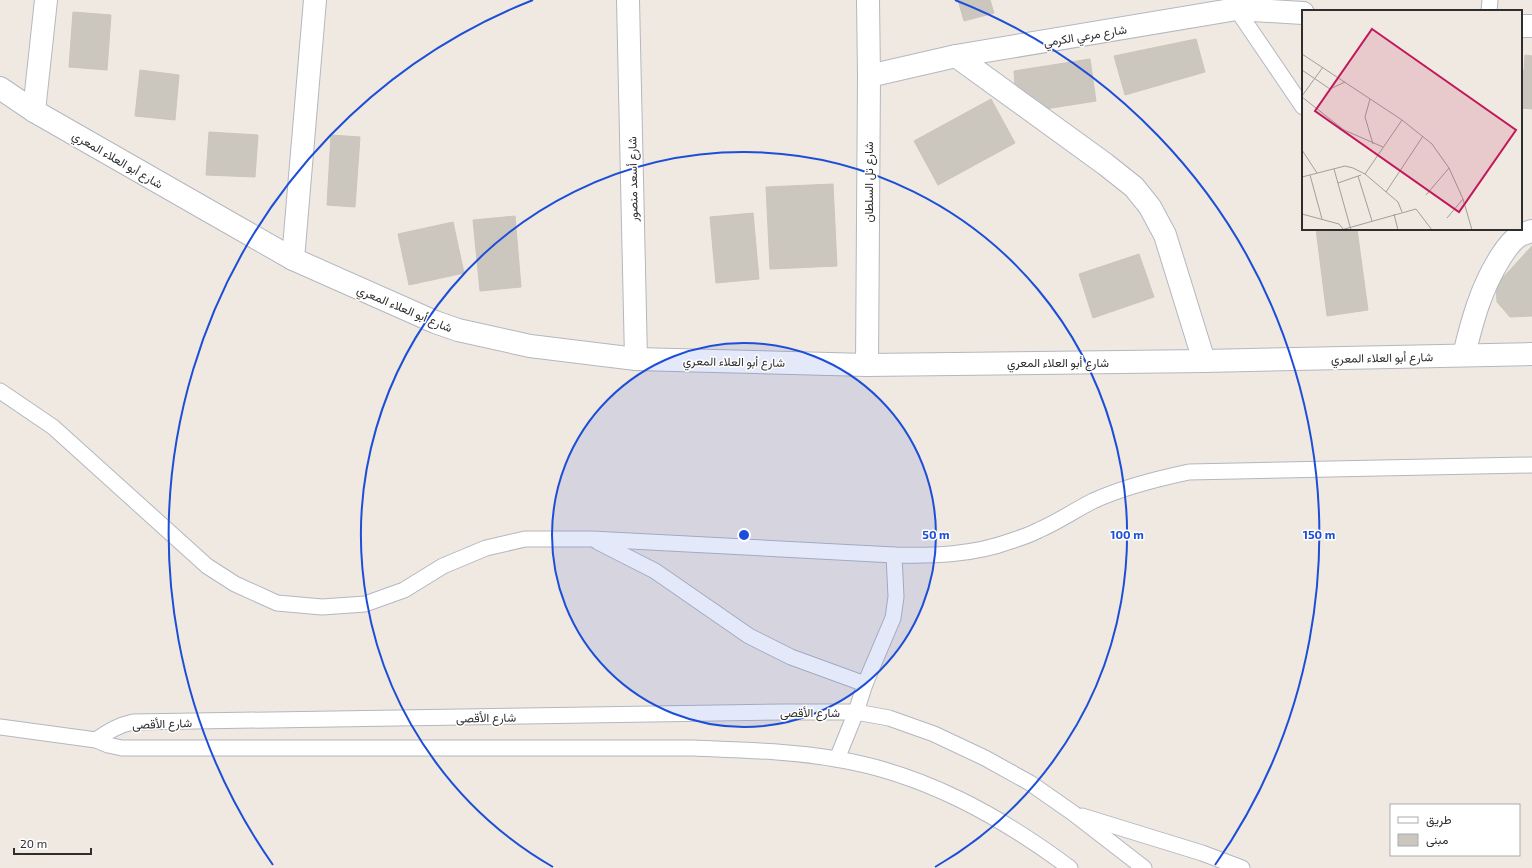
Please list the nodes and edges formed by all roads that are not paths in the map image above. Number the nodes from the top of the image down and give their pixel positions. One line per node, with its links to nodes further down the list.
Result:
1 (46, 0): 13 (street)
2 (315, 0): 15 (street)
3 (628, 0): 18 (street, شارع أسعد منصور)
4 (868, 0): 10 (street, شارع تل السلطان)
5 (1490, 0): 7 (lane)
6 (1233, 5): 8 (street, شارع مرعي الكرمي); 9 (street, شارع مرعي الكرمي); 12 (lane)
7 (1489, 10)
8 (1302, 13)
9 (956, 56): 10 (street, شارع مرعي الكرمي); 19 (street)
10 (869, 76): 20 (street, شارع تل السلطان)
11 (0, 88): 13 (street, شارع أبو العلاء المعري)
12 (1302, 106)
13 (34, 111): 15 (street, شارع أبو العلاء المعري)
14 (1532, 231): 17 (street)
15 (293, 258): 18 (street, شارع أبو العلاء المعري)
16 (1532, 354): 17 (street, شارع أبو العلاء المعري)
17 (1464, 355): 19 (street, شارع أبو العلاء المعري)
18 (636, 359): 20 (street, شارع أبو العلاء المعري)
19 (1204, 361): 20 (street, شارع أبو العلاء المعري)
20 (867, 364)
21 (0, 391): 23 (lane)
22 (1532, 465): 24 (lane)
23 (592, 539): 24 (lane); 25 (lane)
24 (894, 555): 25 (lane)
25 (865, 684): 26 (lane)
26 (856, 712): 30 (lane, شارع الأقصى); 31 (lane); 32 (lane, شارع الأقصى)
27 (0, 727): 28 (lane)
28 (23, 729): 29 (lane); 30 (lane)
29 (0, 739)
30 (96, 740): 31 (lane, شارع الأقصى)
31 (837, 759): 33 (lane, شارع الأقصى)
32 (1073, 813): 34 (lane, شارع الأقصى); 35 (lane)
33 (1070, 868)
34 (1144, 868)
35 (1242, 868)

